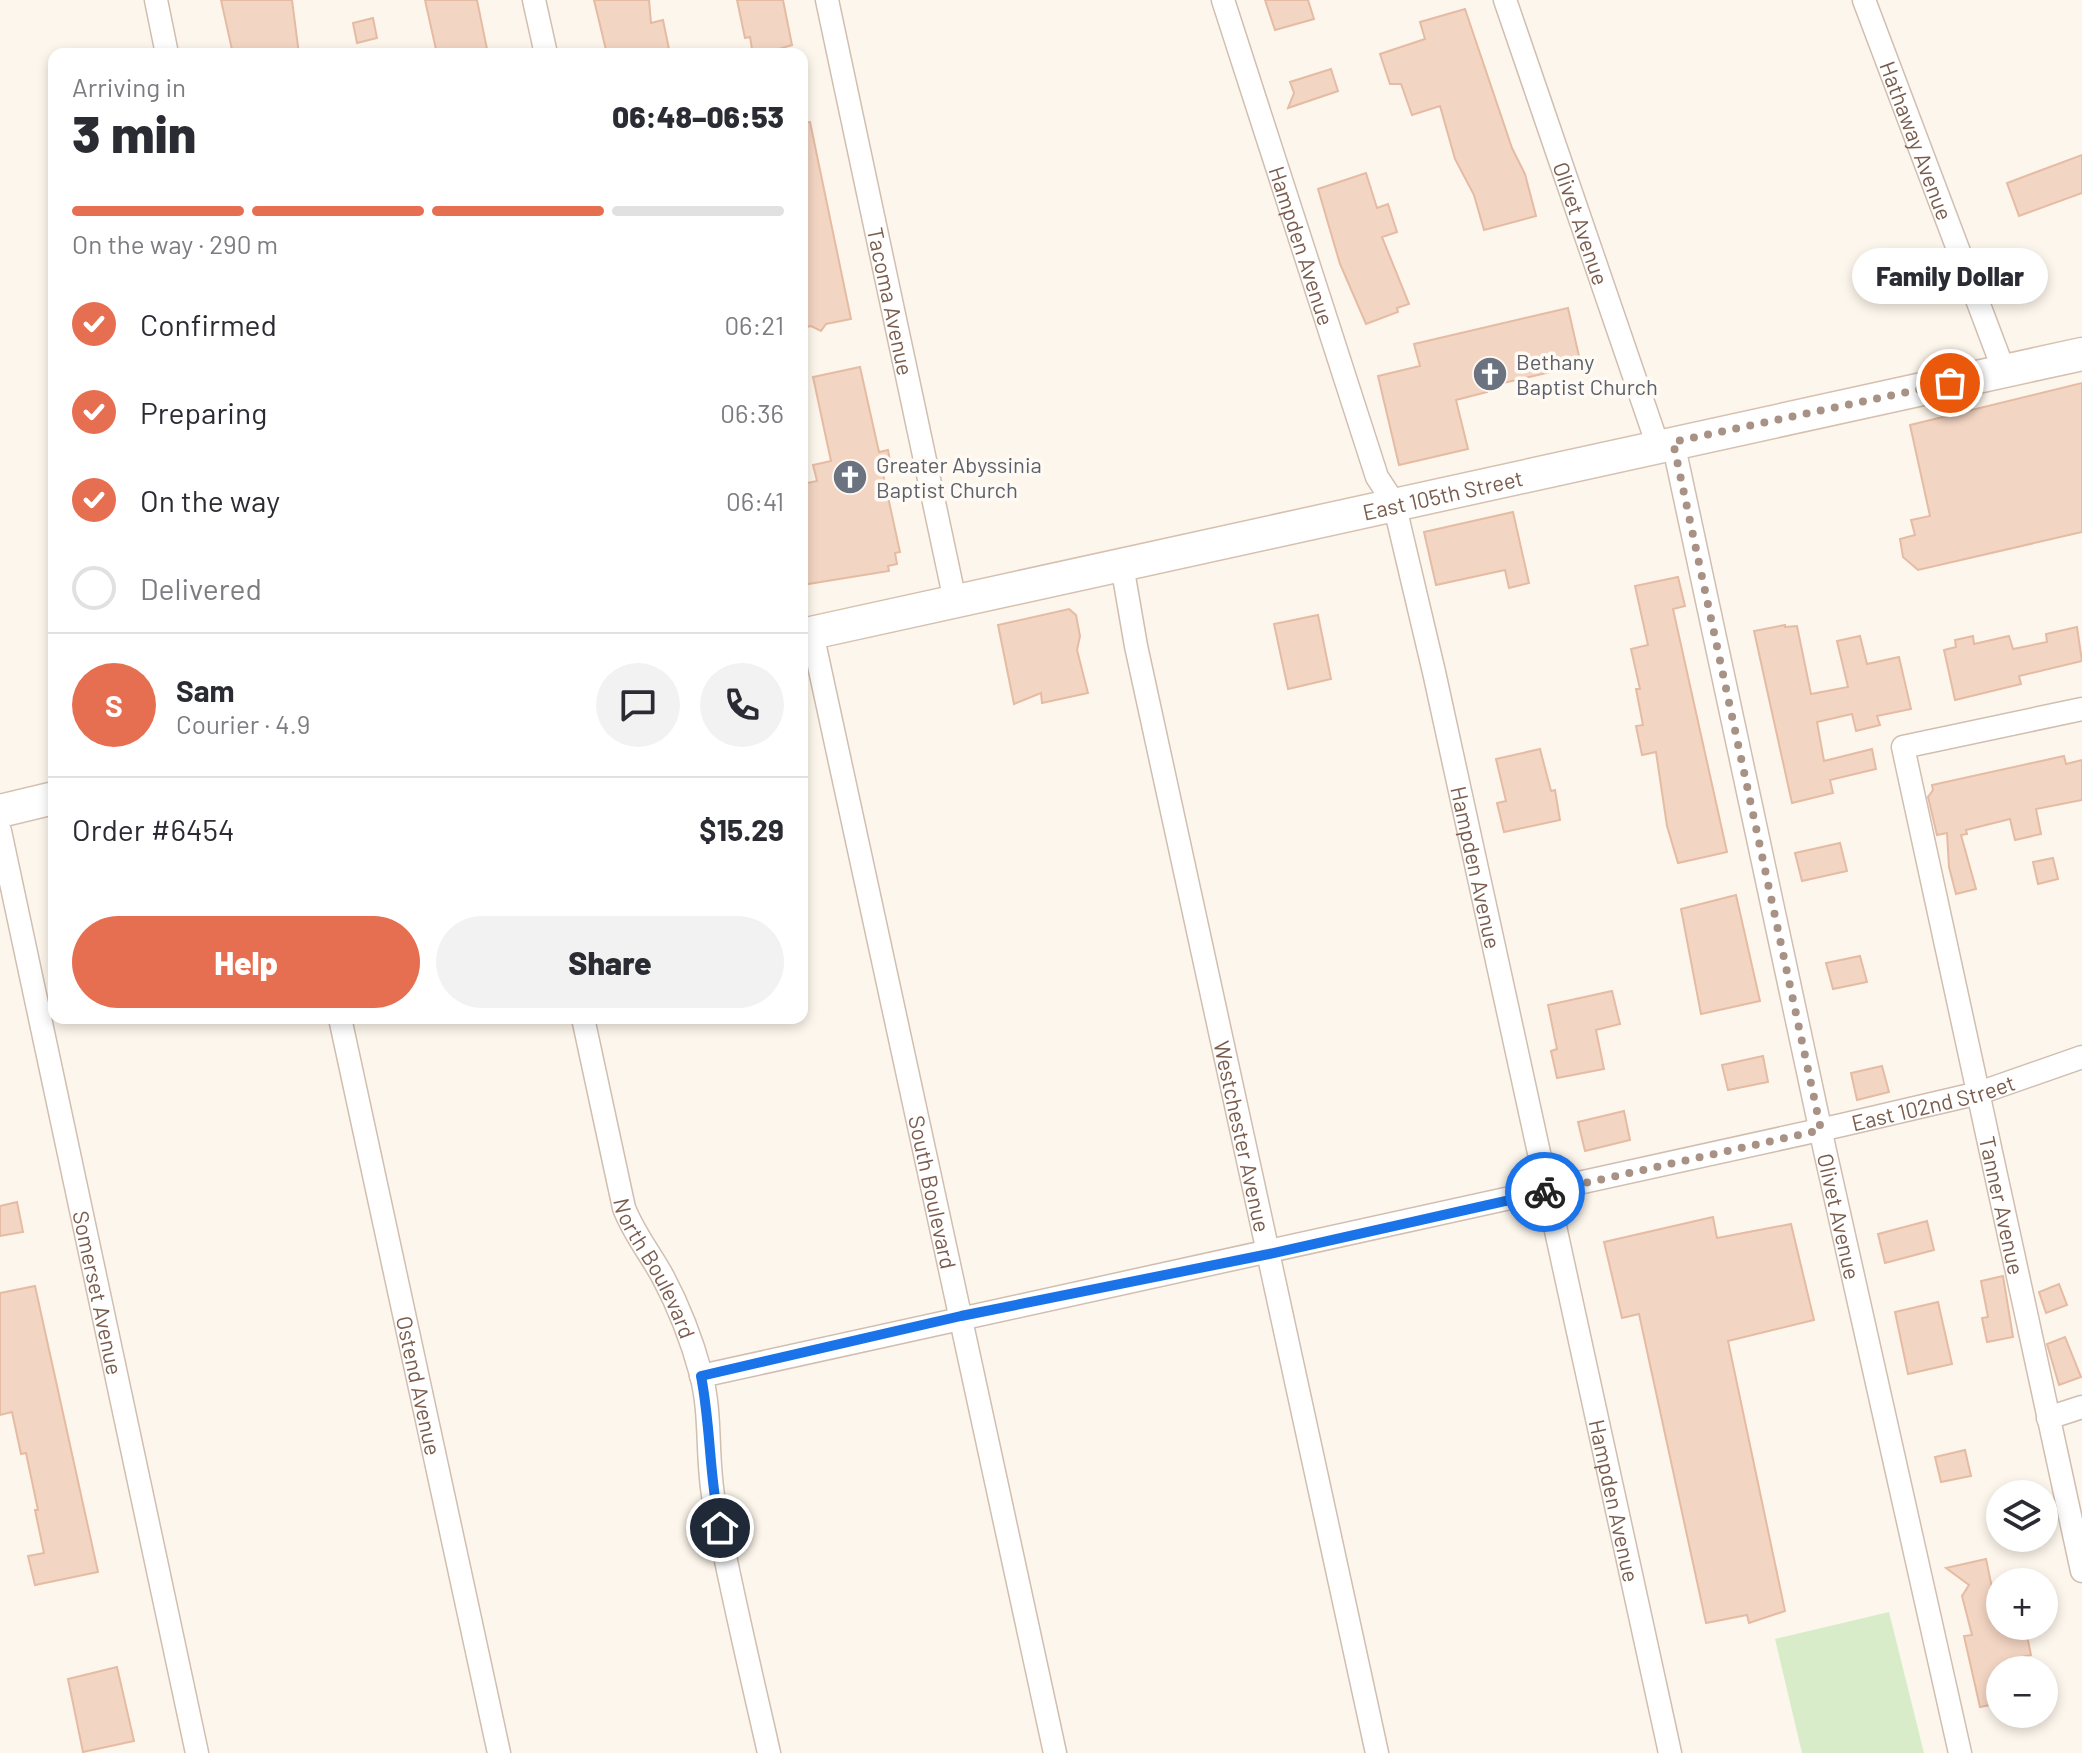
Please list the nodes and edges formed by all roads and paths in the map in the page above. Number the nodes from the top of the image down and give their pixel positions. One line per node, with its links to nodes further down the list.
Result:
1 (156, 0): 7 (street)
2 (534, 0): 8 (street)
3 (827, 0): 14 (street, Tacoma Avenue)
4 (1223, 0): 12 (street, Hampden Avenue)
5 (1505, 0): 11 (street, Olivet Avenue)
6 (1864, 0): 10 (street, Hathaway Avenue)
7 (166, 48)
8 (545, 48)
9 (2082, 354): 10 (main road, East 105th Street)
10 (2004, 371): 11 (main road, East 105th Street)
11 (1666, 444): 12 (main road, East 105th Street); 25 (street, Olivet Avenue)
12 (1394, 503): 13 (main road, East 105th Street); 26 (street, Hampden Avenue)
13 (1122, 565): 14 (main road, East 105th Street); 27 (street, Westchester Avenue)
14 (955, 601): 15 (main road, East 105th Street)
15 (808, 634)
16 (808, 638): 28 (street, South Boulevard)
17 (2082, 709): 24 (street, Tanner Avenue)
18 (48, 799): 19 (main road)
19 (0, 811)
20 (0, 831): 33 (street, Somerset Avenue)
21 (341, 1024): 34 (street, Ostend Avenue)
22 (584, 1024): 29 (street, North Boulevard)
23 (2082, 1057): 24 (street, East 102nd Street)
24 (1979, 1093): 25 (street, East 102nd Street); 31 (street, Tanner Avenue)
25 (1821, 1130): 26 (street, East 102nd Street); 39 (street, Olivet Avenue)
26 (1547, 1192): 27 (street, East 102nd Street); 38 (street, Hampden Avenue)
27 (1269, 1254): 28 (street, East 102nd Street); 37 (street, Westchester Avenue)
28 (961, 1316): 29 (street, East 102nd Street); 36 (street, South Boulevard)
29 (701, 1376): 35 (street, North Boulevard)
30 (2082, 1407): 31 (street)
31 (2048, 1418): 32 (street, Tanner Avenue)
32 (2082, 1571)
33 (197, 1753)
34 (499, 1753)
35 (769, 1753)
36 (1055, 1753)
37 (1377, 1753)
38 (1670, 1753)
39 (1960, 1753)

